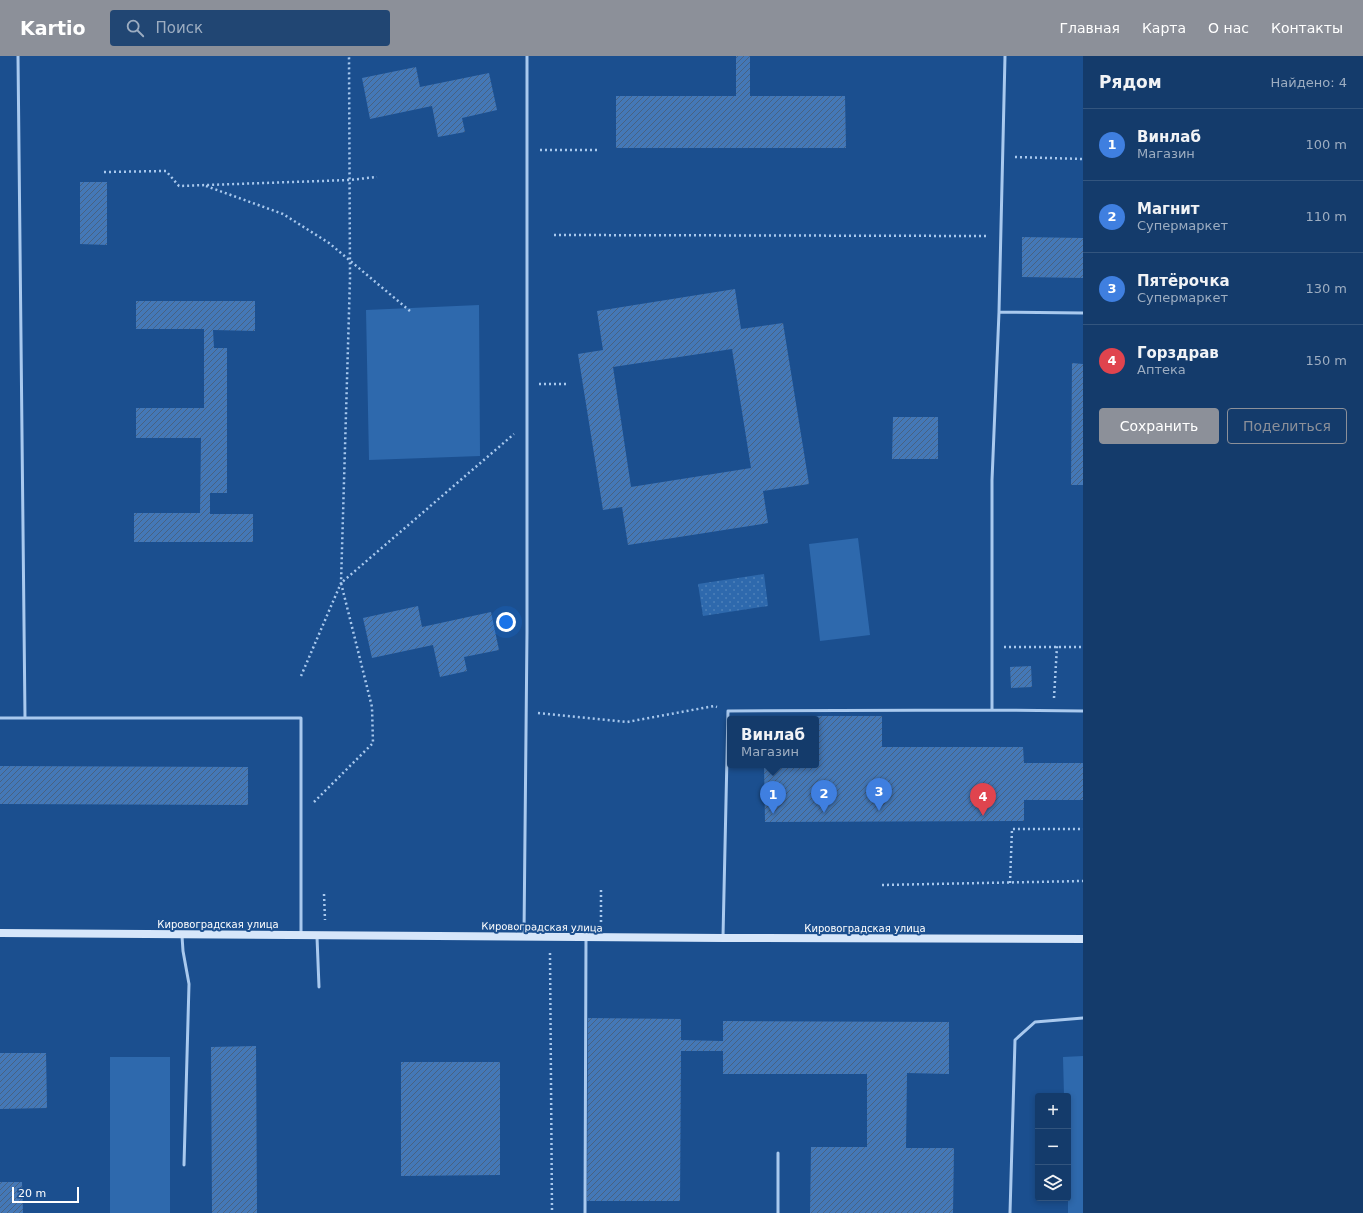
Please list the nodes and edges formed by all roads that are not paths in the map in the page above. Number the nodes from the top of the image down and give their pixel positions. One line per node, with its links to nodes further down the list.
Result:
1 (18, 56): 10 (lane)
2 (527, 56): 16 (lane)
3 (1005, 56): 4 (lane)
4 (999, 312): 5 (lane); 6 (lane)
5 (1083, 313)
6 (992, 710): 7 (lane); 8 (lane)
7 (1083, 711)
8 (728, 716)
9 (0, 718): 10 (lane)
10 (25, 718): 14 (lane)
11 (727, 756): 18 (lane)
12 (0, 933): 13 (street, Кировоградская улица)
13 (182, 934): 14 (street, Кировоградская улица); 23 (lane)
14 (301, 935): 15 (street, Кировоградская улица)
15 (317, 935): 16 (street, Кировоградская улица); 20 (lane)
16 (524, 937): 17 (street, Кировоградская улица)
17 (586, 937): 18 (street, Кировоградская улица); 24 (lane)
18 (723, 938): 19 (street, Кировоградская улица)
19 (1083, 938)
20 (319, 987)
21 (1083, 1018): 26 (lane)
22 (778, 1153): 25 (lane)
23 (184, 1165)
24 (585, 1213)
25 (778, 1213)
26 (1010, 1213)

